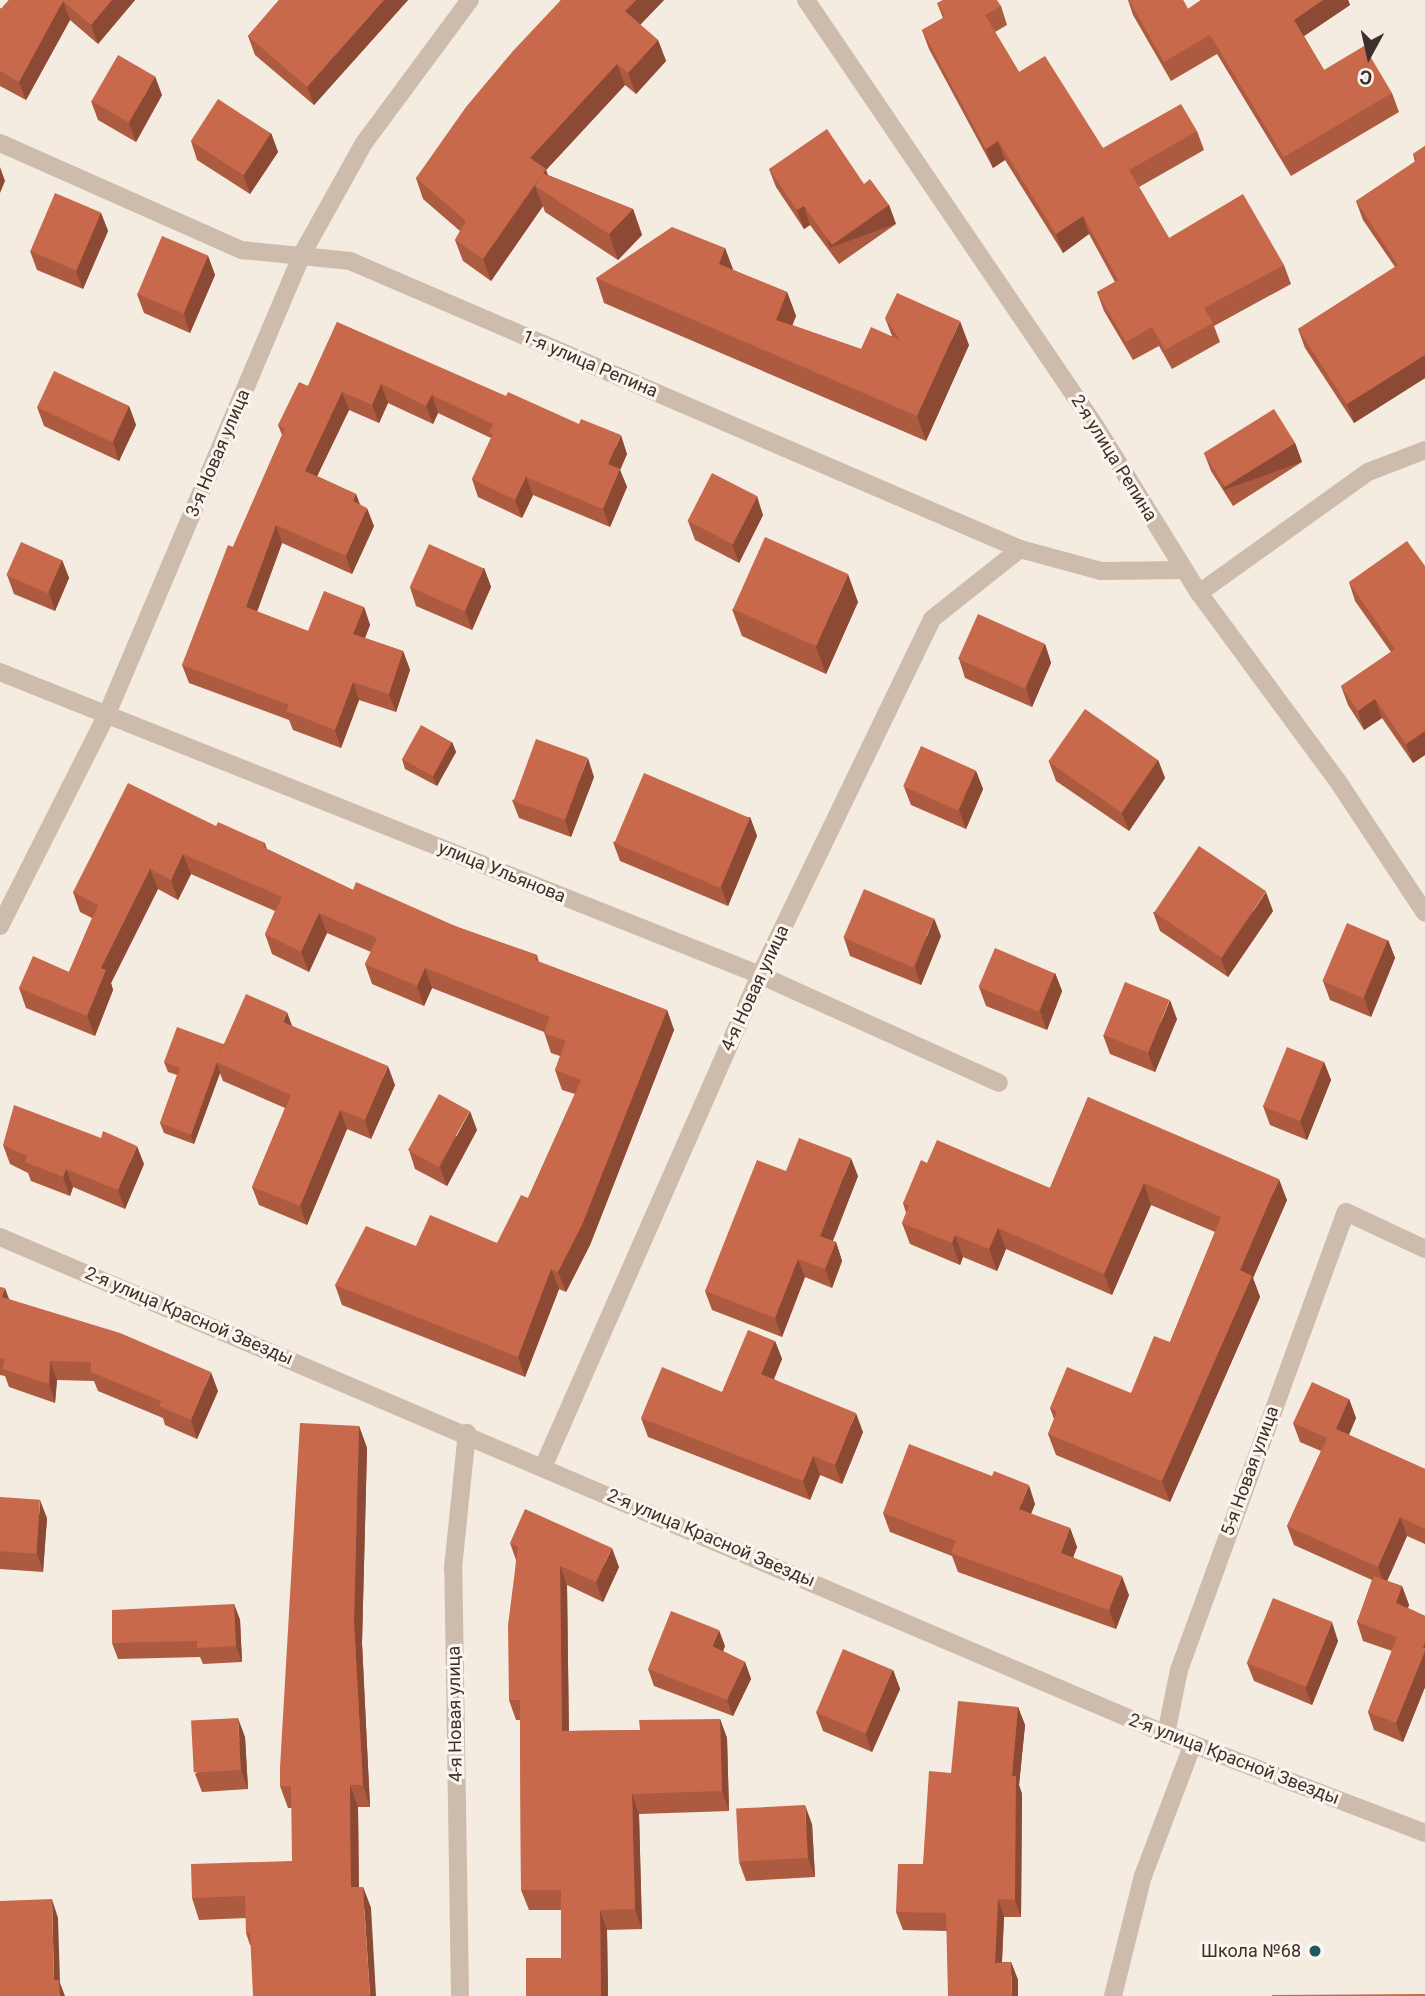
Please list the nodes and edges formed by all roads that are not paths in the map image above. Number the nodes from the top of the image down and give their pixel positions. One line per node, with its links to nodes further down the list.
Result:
1 (470, 0): 4 (street, 3-я Новая улица)
2 (806, 0): 7 (street, 2-я улица Репина)
3 (0, 143): 4 (street, 1-я улица Репина)
4 (301, 256): 6 (street, 1-я улица Репина); 10 (street, 3-я Новая улица)
5 (1425, 450): 8 (street)
6 (1020, 549): 7 (street, 1-я улица Репина); 13 (street, 4-я Новая улица)
7 (1184, 570): 8 (street, 2-я улица Репина)
8 (1199, 593): 11 (street, 2-я улица Репина)
9 (0, 672): 10 (street, улица Ульянова)
10 (107, 714): 12 (street, 3-я Новая улица); 13 (street, улица Ульянова)
11 (1425, 913)
12 (0, 926)
13 (760, 975): 14 (street, улица Ульянова); 18 (street, 4-я Новая улица)
14 (999, 1083)
15 (0, 1237): 17 (street, 2-я улица Красной Звезды)
16 (1425, 1249): 19 (street, 5-я Новая улица)
17 (467, 1433): 18 (street, 2-я улица Красной Звезды); 22 (street, 4-я Новая улица)
18 (544, 1465): 19 (street, 2-я улица Красной Звезды)
19 (1166, 1734): 20 (street, 2-я улица Красной Звезды)
20 (1192, 1744): 21 (street, 2-я улица Красной Звезды); 23 (street)
21 (1425, 1833)
22 (460, 1996)
23 (1113, 1996)

